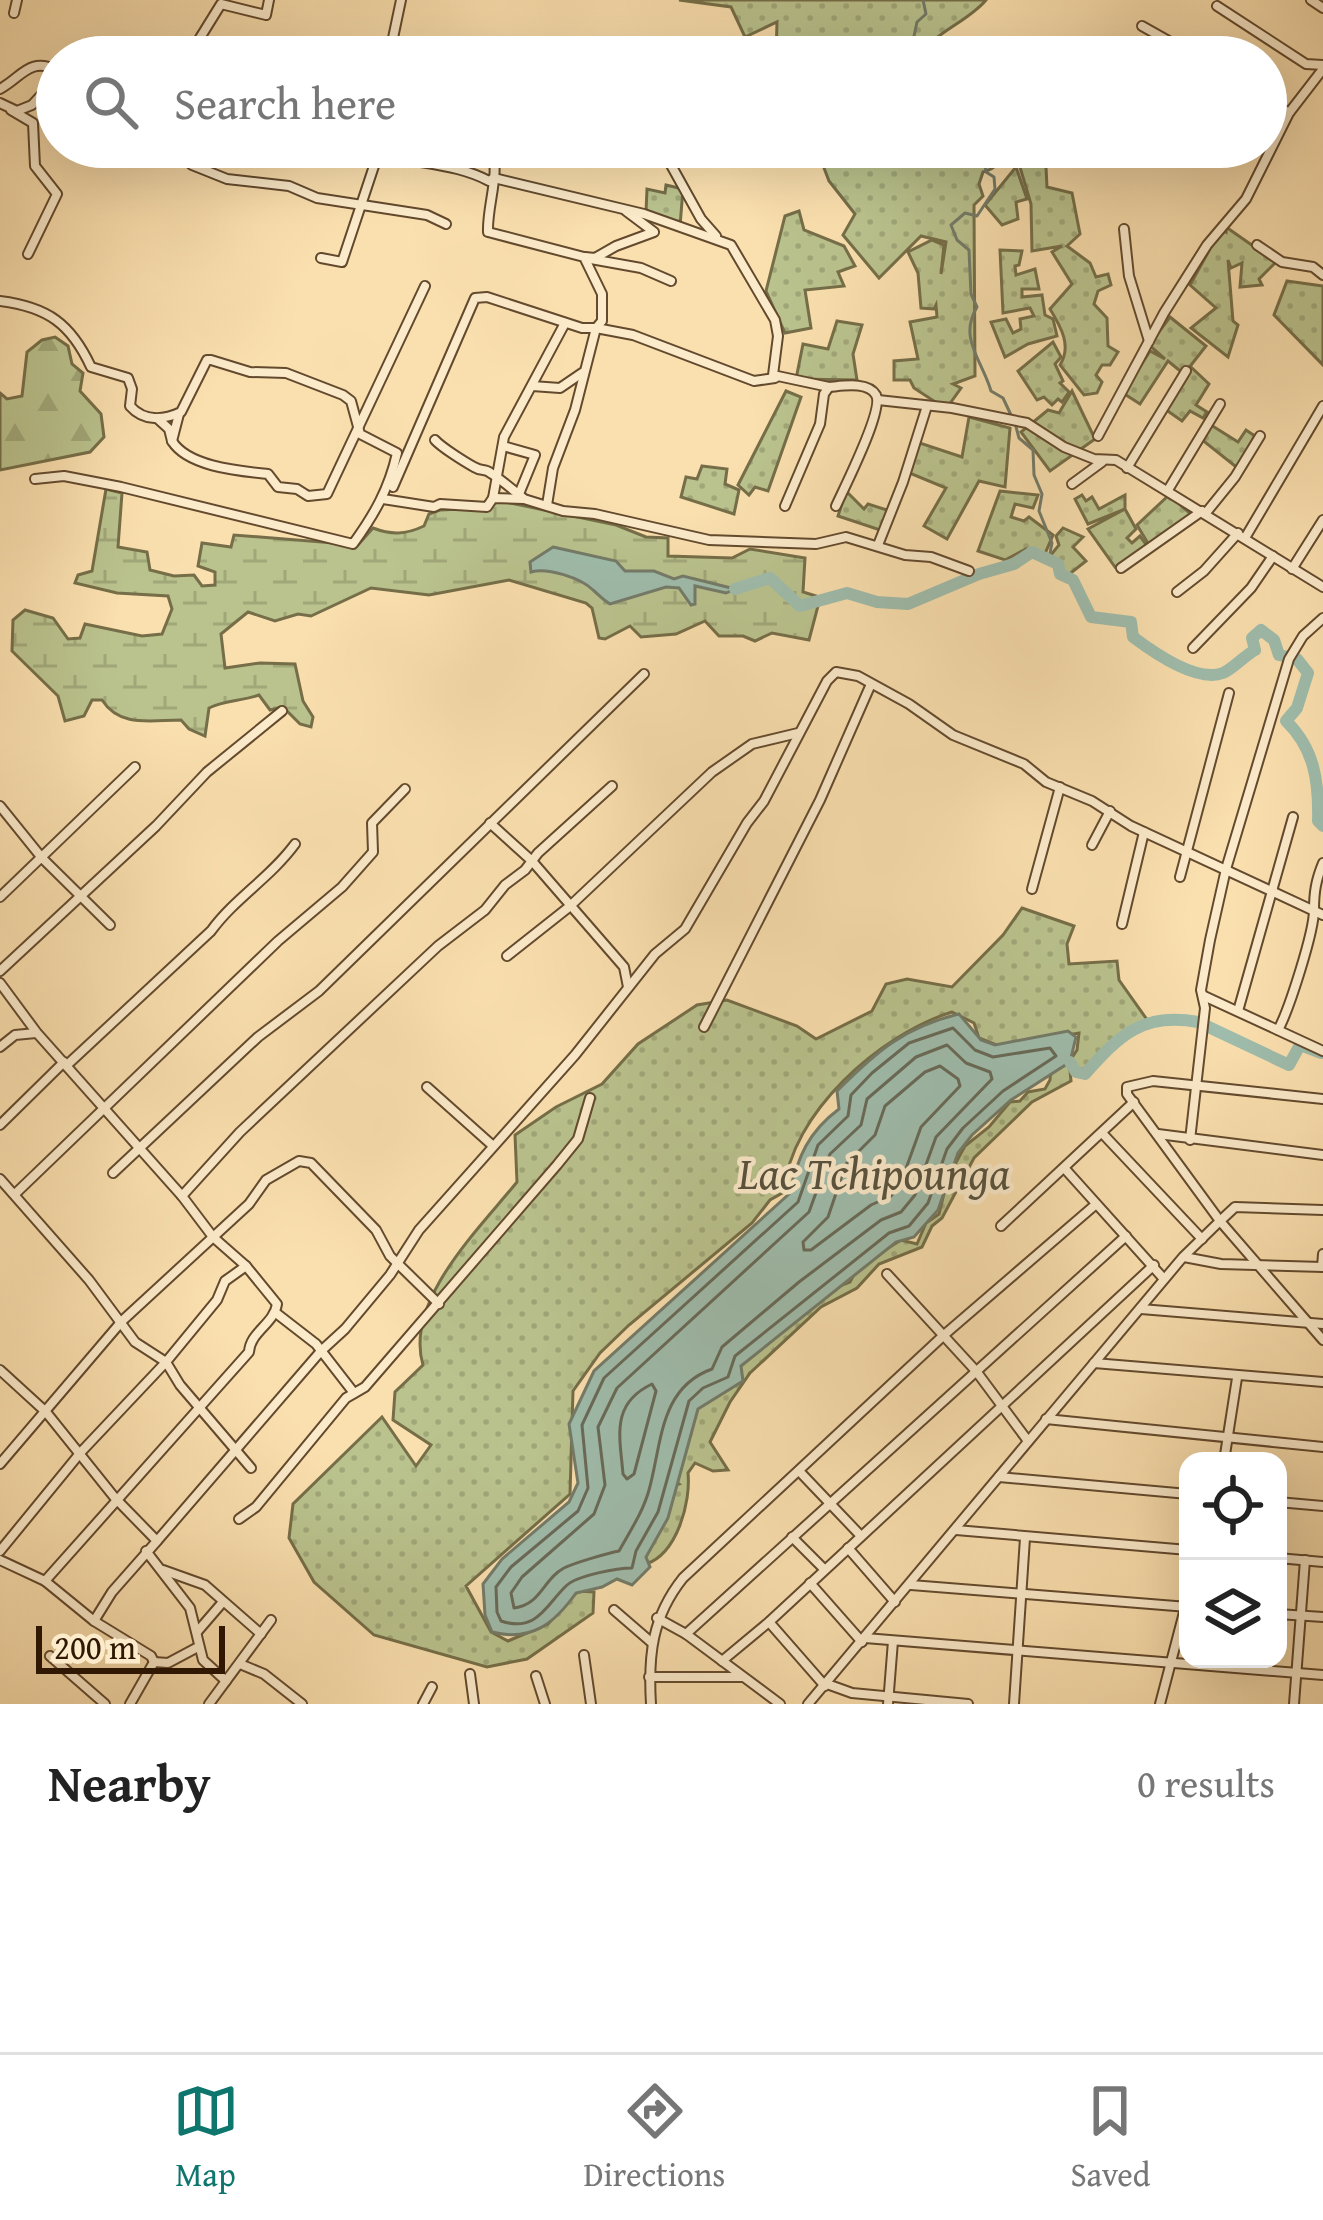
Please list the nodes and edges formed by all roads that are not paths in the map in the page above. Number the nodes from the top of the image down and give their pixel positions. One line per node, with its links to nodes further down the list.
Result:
1 (17, 0): 7 (street)
2 (269, 0): 9 (street)
3 (401, 0): 10 (street)
4 (1311, 0): 6 (street)
5 (1217, 6): 12 (street)
6 (1323, 8)
7 (14, 13)
8 (1142, 26): 11 (street)
9 (201, 36)
10 (393, 36)
11 (1160, 36)
12 (1263, 36)
13 (1287, 52): 15 (street)
14 (36, 65): 16 (street)
15 (1322, 71): 20 (street)
16 (0, 89)
17 (36, 99): 19 (street)
18 (0, 103): 19 (street)
19 (11, 110): 22 (street)
20 (1289, 112): 21 (street)
21 (1287, 116)
22 (36, 167)
23 (37, 168): 37 (street)
24 (200, 168): 31 (street)
25 (374, 168): 31 (street)
26 (451, 168): 30 (street)
27 (494, 168): 30 (street)
28 (673, 168): 35 (street)
29 (1262, 168): 46 (street)
30 (494, 178): 32 (street); 38 (street)
31 (362, 205): 33 (street); 39 (street)
32 (622, 208): 35 (street); 38 (street)
33 (446, 224)
34 (1124, 229): 46 (street)
35 (717, 237): 49 (street)
36 (1257, 245): 40 (street)
37 (28, 254)
38 (584, 257): 41 (street); 45 (street)
39 (321, 258)
40 (1323, 275)
41 (671, 281)
42 (425, 286): 58 (street)
43 (0, 301): 57 (street)
44 (565, 323): 45 (street); 50 (street); 72 (street)
45 (596, 328): 48 (street); 49 (street)
46 (1150, 343): 59 (street)
47 (1186, 371): 65 (street)
48 (584, 373): 50 (street); 73 (street)
49 (775, 378): 51 (street)
50 (532, 386): 63 (street)
51 (829, 387): 52 (street); 74 (street)
52 (878, 400): 54 (street); 75 (street)
53 (1220, 404): 69 (street)
54 (927, 406): 64 (street); 79 (street)
55 (1323, 406): 78 (street)
56 (179, 412): 57 (street); 58 (street); 62 (street)
57 (158, 419): 62 (street)
58 (358, 431): 62 (street); 72 (street)
59 (1098, 436)
60 (1259, 436): 76 (street)
61 (435, 440): 67 (street)
62 (172, 442)
63 (502, 446): 67 (street); 70 (street)
64 (1104, 461): 65 (street); 68 (street)
65 (1127, 468): 69 (street)
66 (34, 479): 72 (street)
67 (496, 479): 70 (street); 71 (street)
68 (1072, 484)
69 (1168, 490): 76 (street)
70 (522, 496): 71 (street); 73 (street)
71 (493, 498): 72 (street)
72 (386, 500)
73 (547, 505): 79 (street)
74 (785, 506)
75 (836, 506)
76 (1203, 513): 78 (street); 81 (street)
77 (1323, 520): 82 (street)
78 (1241, 536): 80 (street); 85 (street)
79 (878, 544): 83 (street)
80 (1273, 556): 82 (street); 87 (street)
81 (1121, 568)
82 (1292, 569): 84 (street)
83 (969, 571)
84 (1323, 587)
85 (1177, 592)
86 (1323, 618): 108 (street)
87 (1192, 648)
88 (644, 674): 100 (street)
89 (871, 684): 92 (street); 96 (street); 124 (street)
90 (1229, 693): 104 (street)
91 (282, 711): 112 (street)
92 (799, 733): 114 (street); 121 (street)
93 (135, 767): 105 (street)
94 (612, 786): 106 (street)
95 (405, 788): 135 (street)
96 (1060, 788): 97 (street); 110 (street)
97 (1110, 811): 101 (street); 103 (street)
98 (2, 812): 105 (street)
99 (1293, 817): 111 (street)
100 (490, 823): 106 (street); 141 (street)
101 (1144, 832): 104 (street); 116 (street)
102 (295, 844): 129 (street)
103 (1092, 845)
104 (1188, 850): 108 (street); 109 (street)
105 (42, 858): 112 (street); 113 (street)
106 (532, 861): 114 (street); 147 (street)
107 (1323, 863): 115 (street)
108 (1226, 869): 111 (street); 122 (street)
109 (1180, 877)
110 (1032, 889)
111 (1270, 891): 115 (street); 123 (street)
112 (79, 896): 117 (street); 119 (street)
113 (0, 897)
114 (569, 907): 118 (street); 121 (street)
115 (1319, 913): 125 (street)
116 (1122, 924)
117 (110, 925)
118 (507, 956)
119 (0, 971)
120 (0, 983): 126 (street)
121 (628, 988): 140 (street)
122 (1202, 996): 123 (street); 130 (street)
123 (1238, 1011): 125 (street)
124 (704, 1028)
125 (1278, 1030): 128 (street)
126 (38, 1033): 127 (street); 129 (street)
127 (0, 1047)
128 (1323, 1051)
129 (65, 1064): 135 (street); 136 (street)
130 (1197, 1086): 133 (street); 134 (street); 139 (street)
131 (427, 1087): 140 (street)
132 (590, 1098): 164 (street)
133 (1323, 1100)
134 (1134, 1102): 137 (street); 138 (street)
135 (106, 1110): 141 (street); 146 (street)
136 (0, 1125)
137 (1102, 1133): 143 (street); 154 (street)
138 (1155, 1133): 139 (street); 150 (street)
139 (1190, 1140): 142 (street)
140 (493, 1144): 157 (street)
141 (140, 1149): 144 (street); 147 (street)
142 (1323, 1155)
143 (1066, 1170): 148 (street); 151 (street)
144 (113, 1173)
145 (0, 1179): 146 (street)
146 (15, 1194): 167 (street)
147 (182, 1196): 153 (street)
148 (1095, 1205): 152 (street); 170 (street)
149 (1323, 1210): 150 (street)
150 (1220, 1221): 154 (street); 159 (street)
151 (1001, 1226)
152 (1126, 1236): 158 (street); 175 (street)
153 (213, 1237): 157 (street); 160 (street); 167 (street)
154 (1202, 1239): 156 (street)
155 (1323, 1254): 161 (street)
156 (1183, 1257): 159 (street); 163 (street)
157 (398, 1262): 164 (street); 172 (street)
158 (1154, 1265): 163 (street); 180 (street)
159 (1258, 1265): 161 (street); 168 (street)
160 (246, 1266): 166 (street); 173 (street)
161 (1322, 1267)
162 (887, 1274): 170 (street)
163 (1164, 1279): 165 (street)
164 (440, 1304): 179 (street)
165 (1139, 1309): 168 (street); 174 (street)
166 (276, 1313): 172 (street); 181 (street)
167 (122, 1321): 173 (street); 182 (street)
168 (1308, 1323): 169 (street); 171 (street)
169 (1323, 1324)
170 (944, 1335): 175 (street); 192 (street)
171 (1323, 1340)
172 (321, 1351): 179 (street); 187 (street)
173 (166, 1362): 181 (street); 188 (street)
174 (1092, 1363): 177 (street); 183 (street)
175 (976, 1371): 180 (street); 197 (street)
176 (1, 1374): 182 (street)
177 (1237, 1378): 178 (street); 184 (street)
178 (1323, 1382)
179 (354, 1393): 199 (street)
180 (1004, 1404): 185 (street); 201 (street)
181 (200, 1407): 187 (street); 195 (street)
182 (46, 1412): 188 (street); 190 (street)
183 (1046, 1419): 184 (street); 185 (street)
184 (1229, 1438): 186 (street); 189 (street)
185 (1028, 1441): 193 (street)
186 (1323, 1447)
187 (239, 1450): 191 (street); 204 (street)
188 (81, 1452): 195 (street); 208 (street)
189 (1226, 1452)
190 (0, 1464)
191 (251, 1468)
192 (800, 1472): 197 (street); 225 (street)
193 (999, 1477): 194 (street); 200 (street)
194 (1179, 1493)
195 (115, 1498): 204 (street); 214 (street)
196 (1287, 1503): 198 (street)
197 (829, 1504): 201 (street); 202 (street)
198 (1323, 1506)
199 (239, 1519)
200 (954, 1530): 203 (street); 216 (street)
201 (861, 1536): 205 (street)
202 (792, 1537): 212 (street); 231 (street)
203 (1025, 1538): 206 (street); 217 (street)
204 (157, 1541): 207 (street)
205 (848, 1548): 212 (street); 218 (street)
206 (1179, 1549)
207 (146, 1552): 213 (street); 227 (street)
208 (0, 1556): 214 (street)
209 (1287, 1559): 210 (street)
210 (1305, 1561): 211 (street); 223 (street)
211 (1323, 1562)
212 (824, 1569): 215 (street)
213 (163, 1570): 219 (street); 229 (street)
214 (45, 1581): 227 (street)
215 (810, 1583): 228 (street); 233 (street)
216 (910, 1585): 217 (street); 218 (street)
217 (1024, 1595): 220 (street); 237 (street)
218 (896, 1602): 233 (street)
219 (223, 1603): 229 (street); 230 (street)
220 (1179, 1604)
221 (614, 1610): 235 (street)
222 (1287, 1615): 223 (street)
223 (1302, 1616): 224 (street); 244 (street)
224 (1323, 1617)
225 (657, 1618): 231 (street); 235 (street)
226 (272, 1620): 230 (street)
227 (94, 1621): 241 (street)
228 (769, 1622): 240 (street); 251 (street)
229 (196, 1633): 236 (street)
230 (261, 1634): 243 (street)
231 (686, 1634): 240 (street)
232 (1179, 1634): 242 (street)
233 (864, 1640): 234 (street); 251 (street)
234 (893, 1641): 237 (street); 253 (street)
235 (651, 1642): 248 (street)
236 (198, 1647): 241 (street); 250 (street)
237 (1018, 1652): 242 (street); 266 (street)
238 (584, 1655): 261 (street)
239 (50, 1656): 254 (street)
240 (722, 1660): 249 (street)
241 (154, 1662): 255 (street)
242 (1171, 1663): 244 (street); 267 (street)
243 (240, 1664): 250 (street); 257 (street)
244 (1297, 1673): 246 (street); 268 (street)
245 (470, 1674): 259 (street)
246 (1323, 1675)
247 (536, 1676): 260 (street)
248 (649, 1677): 249 (street); 262 (street)
249 (742, 1677): 263 (street)
250 (226, 1681): 256 (street)
251 (826, 1685): 253 (street); 264 (street)
252 (433, 1688): 258 (street)
253 (888, 1701): 265 (street)
254 (105, 1704)
255 (130, 1704)
256 (209, 1704)
257 (302, 1704)
258 (423, 1704)
259 (474, 1704)
260 (545, 1704)
261 (592, 1704)
262 (651, 1704)
263 (780, 1704)
264 (808, 1704)
265 (968, 1704)
266 (1013, 1704)
267 (1160, 1704)
268 (1294, 1704)

